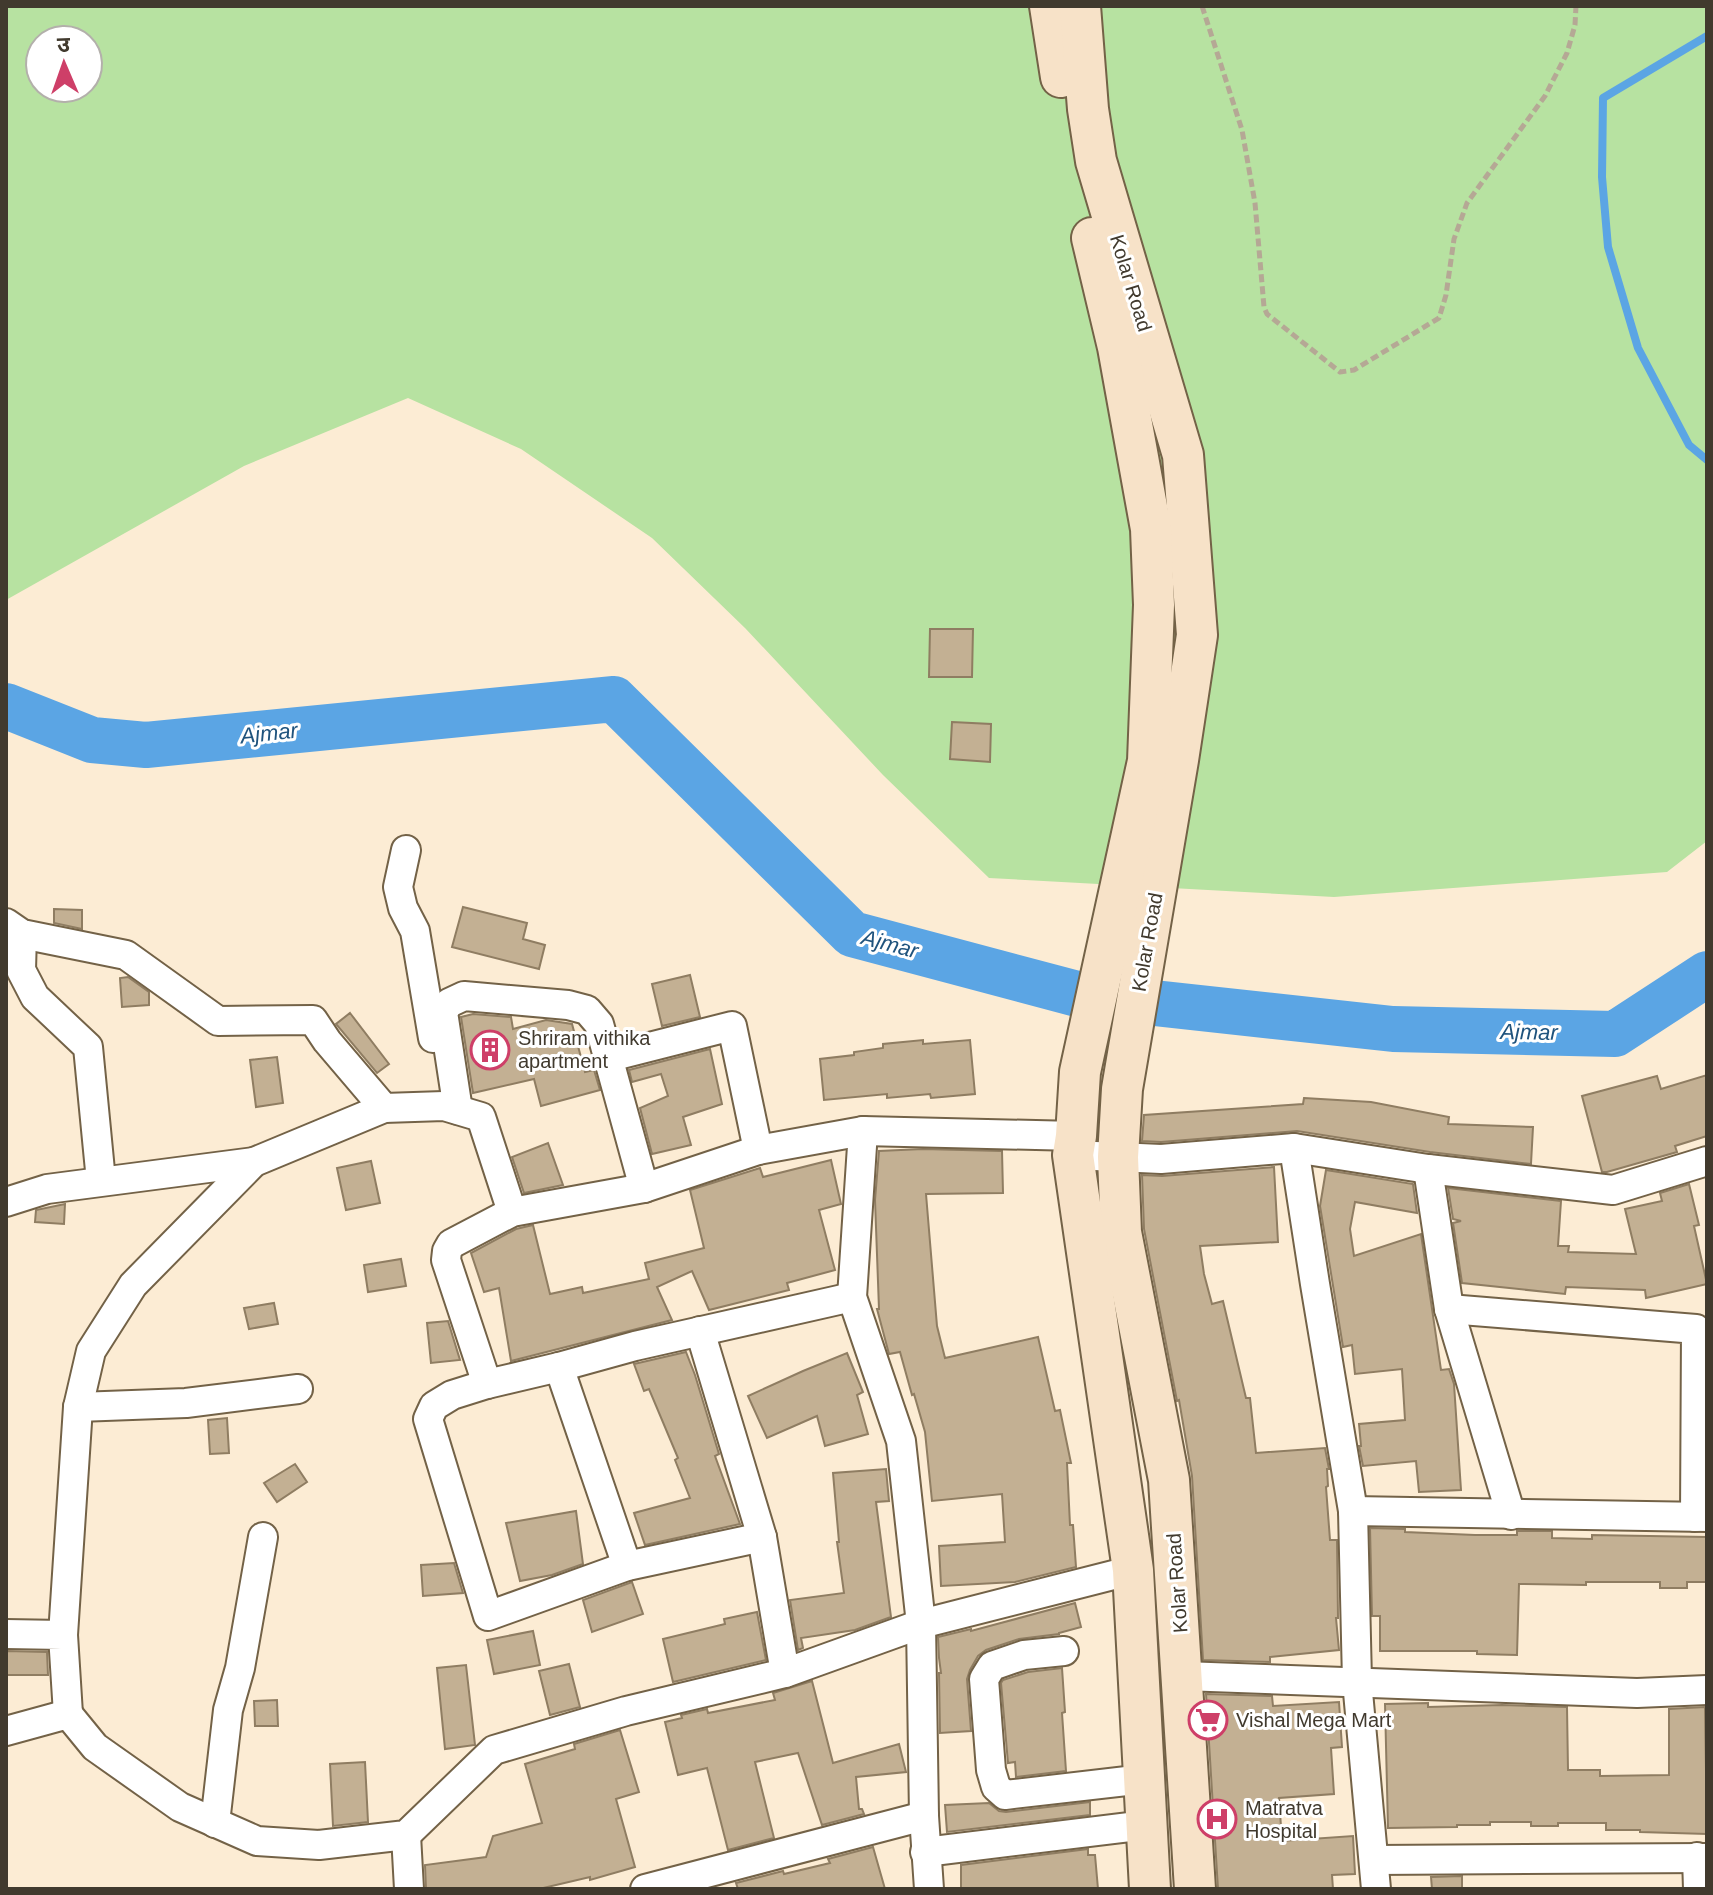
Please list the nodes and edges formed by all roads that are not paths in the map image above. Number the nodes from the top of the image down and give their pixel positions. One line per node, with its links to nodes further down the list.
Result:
1 (1050, 6): 3 (main road, Kolar Road)
2 (1080, 6): 3 (main road, Kolar Road)
3 (1163, 761): 10 (main road, Kolar Road); 13 (main road, Kolar Road)
4 (406, 850): 8 (street)
5 (14, 928): 7 (street); 17 (street)
6 (610, 1057): 8 (street); 12 (street); 18 (street)
7 (384, 1108): 8 (street); 15 (street)
8 (451, 1108): 20 (street)
9 (863, 1131): 10 (street); 12 (street); 21 (street)
10 (1075, 1146): 13 (street); 34 (main road, Kolar Road)
11 (1294, 1148): 13 (street); 16 (street); 28 (street)
12 (758, 1150): 18 (street)
13 (1118, 1157): 40 (main road, Kolar Road)
14 (1707, 1161): 16 (street)
15 (254, 1162): 17 (street); 27 (street)
16 (1428, 1169): 22 (street)
17 (101, 1181): 19 (street)
18 (644, 1188): 20 (street)
19 (6, 1202)
20 (512, 1212): 25 (street)
21 (852, 1297): 23 (street); 35 (street)
22 (1449, 1309): 29 (street); 30 (street)
23 (700, 1331): 24 (street); 32 (street)
24 (559, 1367): 25 (street); 33 (street)
25 (487, 1384): 33 (street)
26 (298, 1389): 27 (street)
27 (78, 1407): 37 (street)
28 (1353, 1511): 29 (street); 41 (street)
29 (1511, 1515): 30 (street)
30 (1701, 1517)
31 (263, 1537): 47 (street)
32 (762, 1537): 33 (street); 39 (street)
33 (627, 1566)
34 (1133, 1570): 35 (street); 45 (main road, Kolar Road)
35 (921, 1624): 39 (street); 46 (street)
36 (6, 1634): 37 (street)
37 (63, 1635): 43 (street)
38 (1064, 1651): 45 (street)
39 (785, 1673): 49 (street)
40 (1183, 1676): 41 (street); 57 (main road, Kolar Road)
41 (1357, 1681): 42 (street); 52 (street)
42 (1707, 1690)
43 (68, 1714): 44 (street); 47 (street)
44 (6, 1731)
45 (1144, 1779): 48 (main road, Kolar Road)
46 (924, 1816): 50 (street); 54 (street)
47 (215, 1823): 49 (street)
48 (1146, 1825): 50 (street); 56 (main road, Kolar Road)
49 (406, 1835): 53 (street)
50 (925, 1852): 55 (street)
51 (1702, 1858): 52 (street); 59 (street)
52 (1374, 1860): 58 (street)
53 (409, 1889)
54 (645, 1889)
55 (929, 1889)
56 (1150, 1889)
57 (1195, 1889)
58 (1376, 1889)
59 (1698, 1889)

